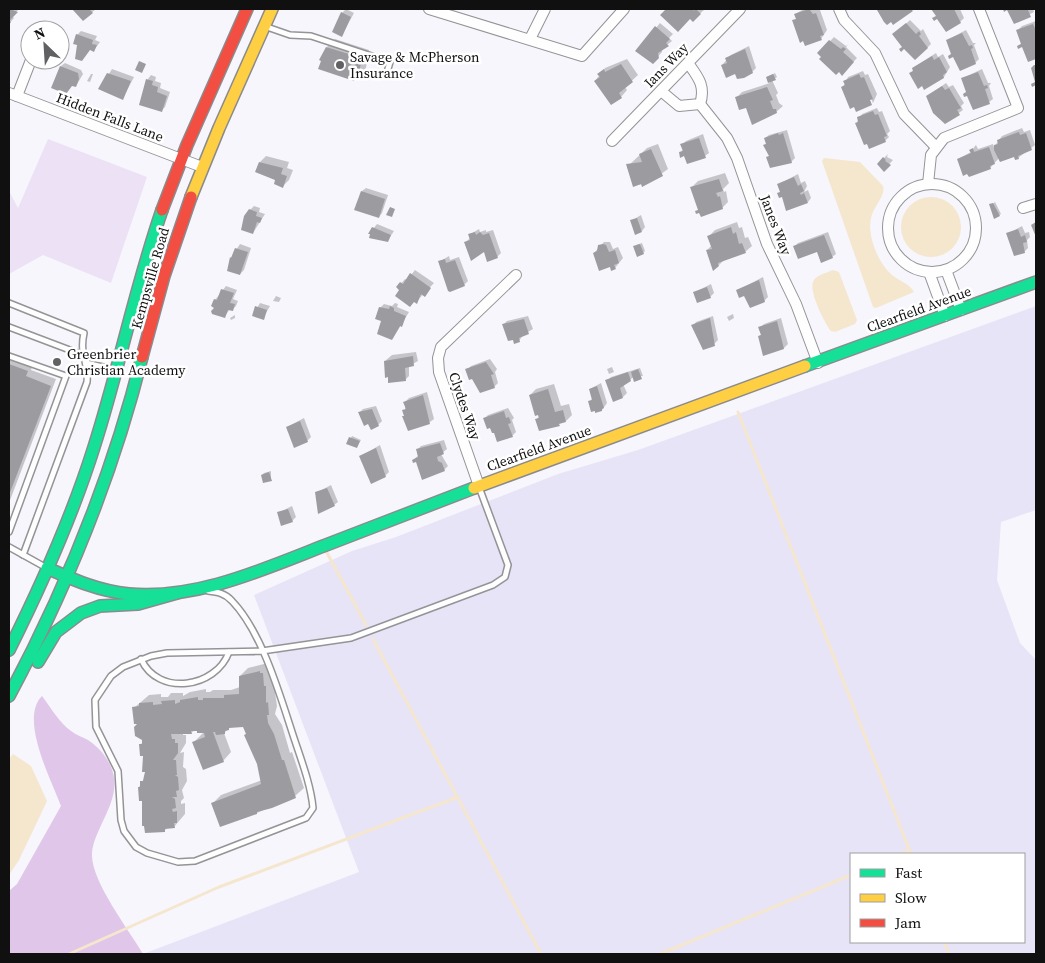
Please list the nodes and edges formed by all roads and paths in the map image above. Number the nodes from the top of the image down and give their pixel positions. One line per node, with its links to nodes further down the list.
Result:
1 (247, 9): 19 (main road, Kempsville Road)
2 (272, 9): 9 (main road, Kempsville Road)
3 (429, 9): 10 (street)
4 (545, 9): 10 (street)
5 (624, 9): 10 (street)
6 (740, 9): 11 (street, Ians Way)
7 (839, 9): 18 (street)
8 (979, 9): 18 (street)
9 (264, 26): 13 (lane); 20 (main road, Kempsville Road)
10 (530, 39)
11 (688, 63): 14 (street, Ians Way); 16 (street)
12 (26, 70): 15 (street)
13 (386, 76)
14 (661, 91): 16 (street); 17 (street, Ians Way)
15 (13, 95): 19 (street, Hidden Falls Lane)
16 (700, 104): 35 (street, Janes Way)
17 (612, 141)
18 (936, 147): 21 (street)
19 (181, 159): 20 (street, Hidden Falls Lane); 36 (main road, Kempsville Road)
20 (202, 167): 42 (main road, Kempsville Road)
21 (928, 184): 24 (street); 25 (street)
22 (1036, 204): 23 (street)
23 (1023, 208)
24 (946, 270): 25 (street); 29 (street)
25 (929, 272): 30 (street)
26 (516, 275): 37 (street, Clydes Way)
27 (1036, 282): 29 (main road, Clearfield Avenue)
28 (9, 304): 32 (lane)
29 (961, 310): 30 (main road, Clearfield Avenue)
30 (945, 316): 35 (main road, Clearfield Avenue)
31 (9, 327): 32 (lane)
32 (83, 355): 34 (lane)
33 (9, 356): 38 (lane)
34 (86, 363): 36 (lane); 40 (lane)
35 (818, 363): 37 (main road, Clearfield Avenue)
36 (117, 370): 41 (main road, Kempsville Road)
37 (479, 486): 43 (main road, Clearfield Avenue); 46 (lane)
38 (9, 532)
39 (9, 547): 40 (lane)
40 (24, 555): 41 (lane)
41 (48, 568): 42 (main road, Clearfield Avenue); 45 (main road, Kempsville Road)
42 (67, 579): 44 (main road, Clearfield Avenue); 49 (main road, Kempsville Road)
43 (192, 591): 44 (main road, Clearfield Avenue); 46 (lane)
44 (177, 593): 49 (main road)
45 (9, 650)
46 (262, 651): 47 (lane); 48 (lane)
47 (229, 652): 48 (lane); 48 (lane)
48 (140, 659)
49 (9, 697)

